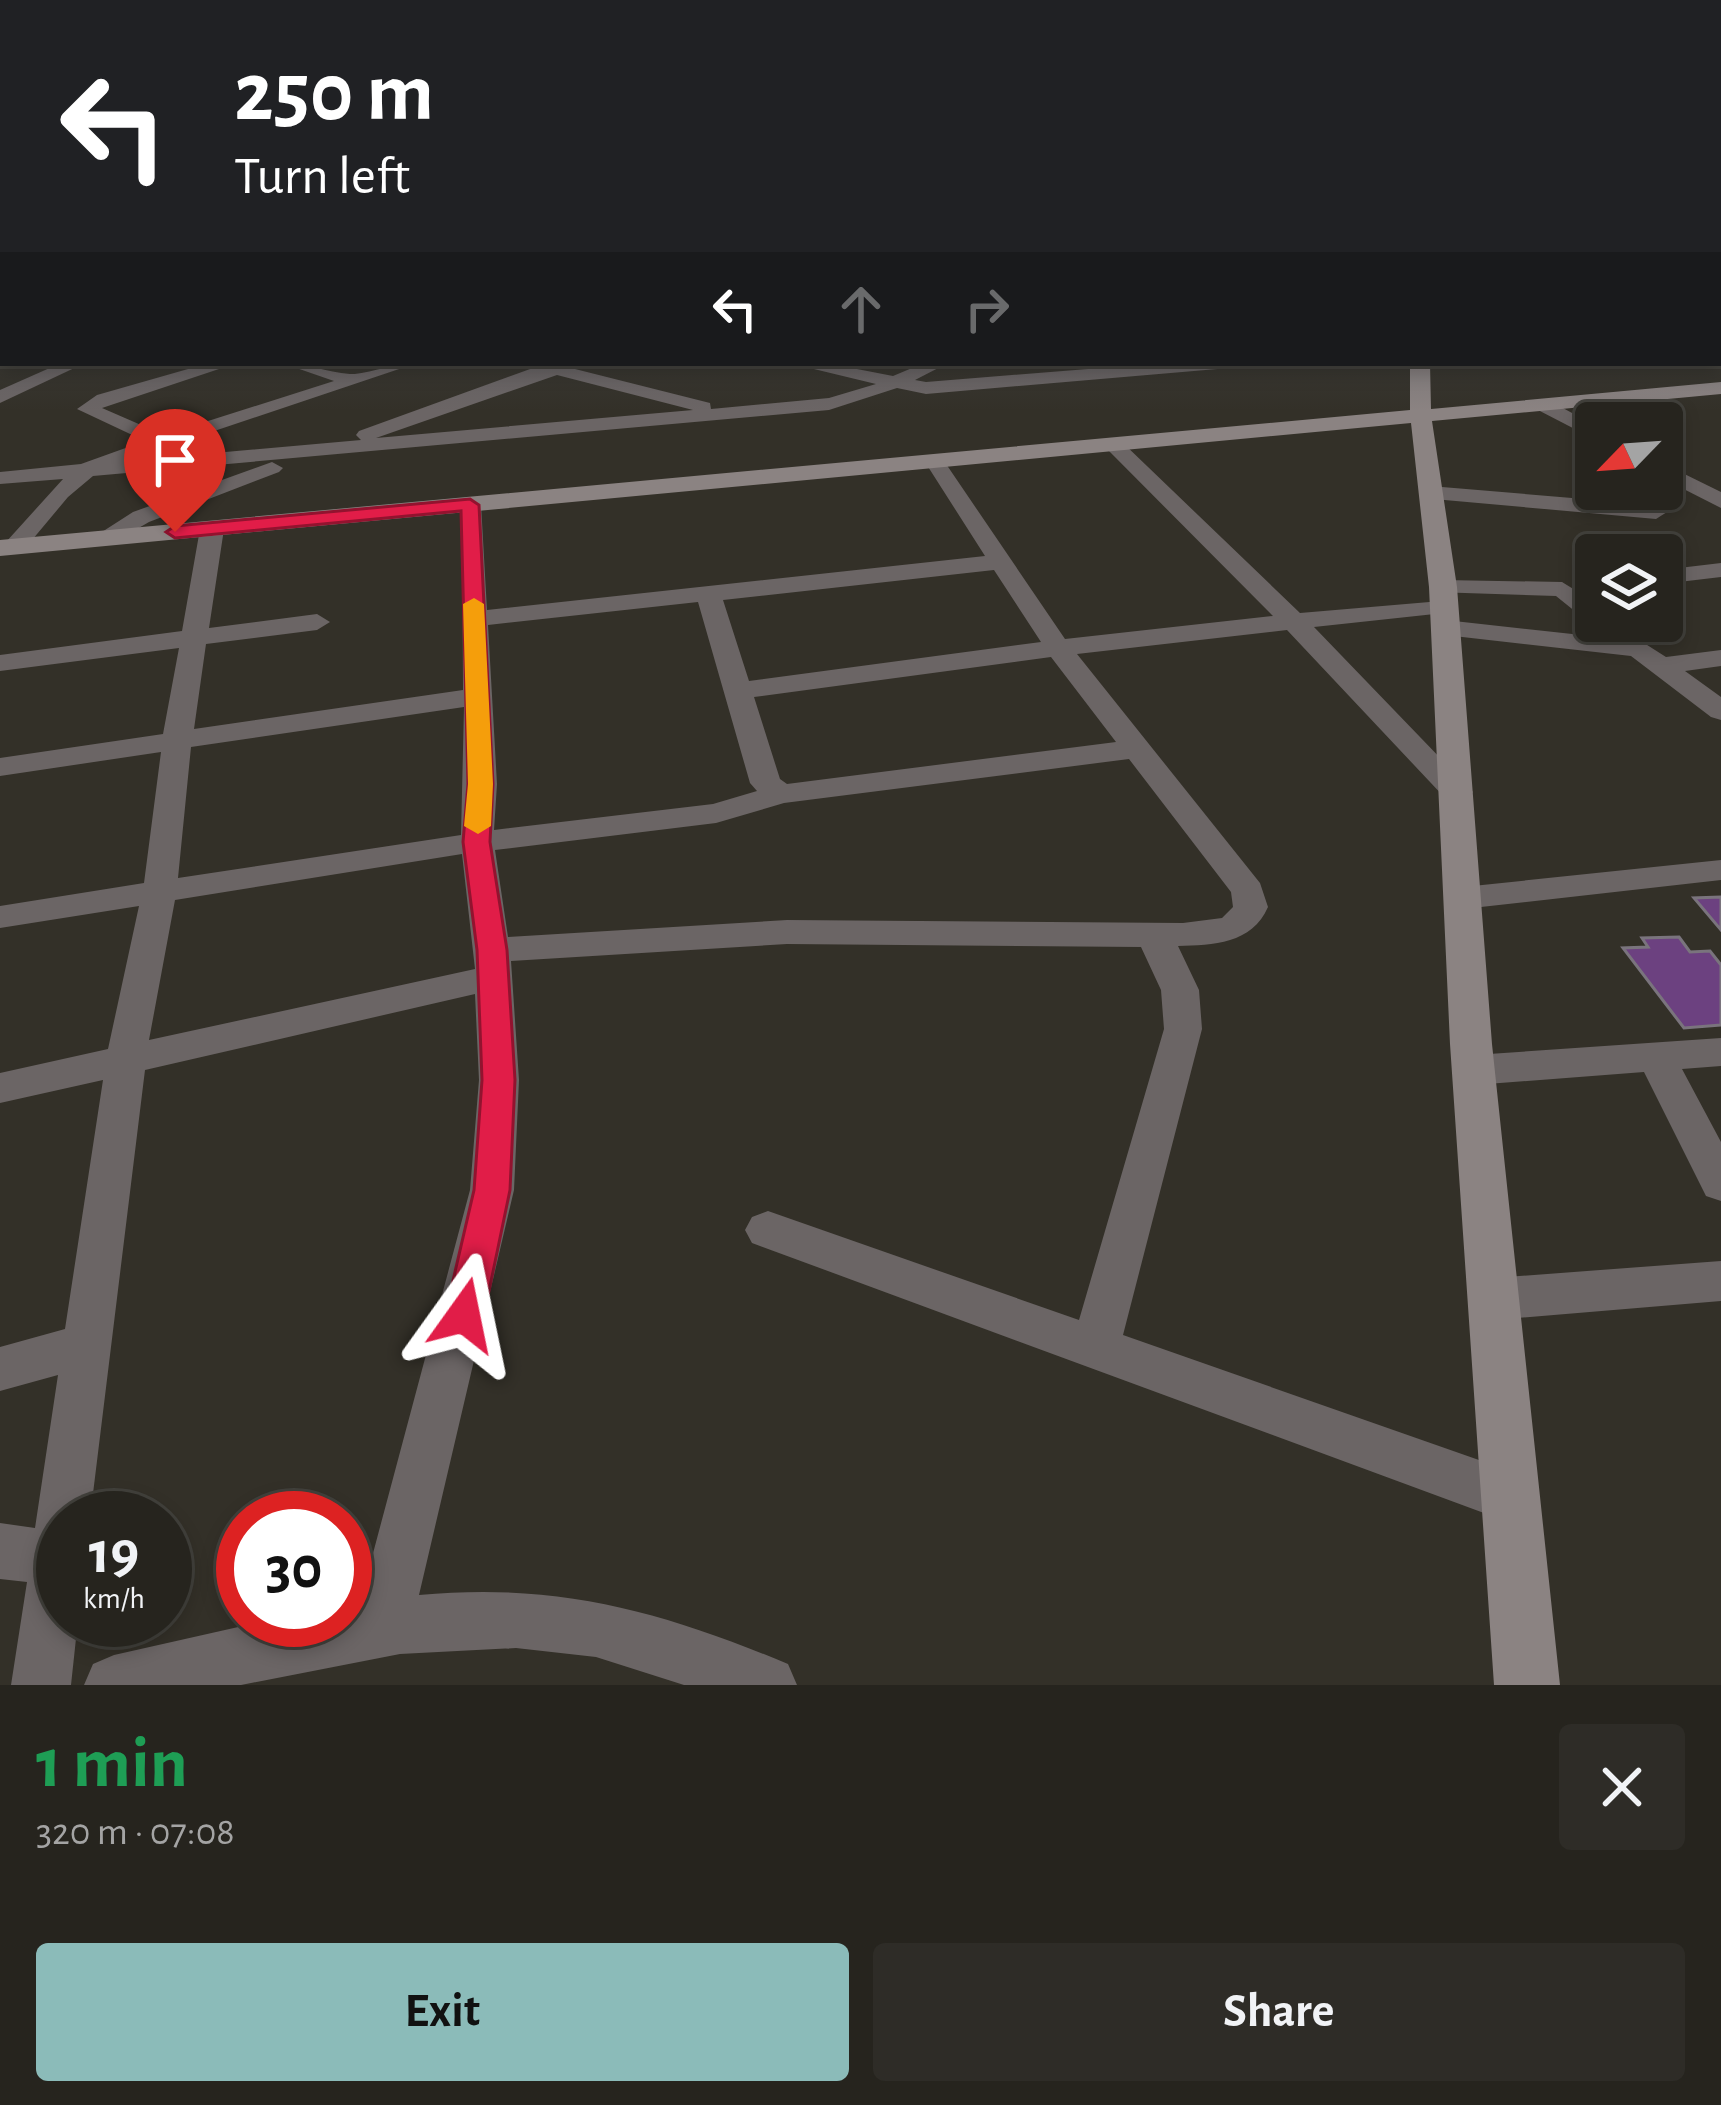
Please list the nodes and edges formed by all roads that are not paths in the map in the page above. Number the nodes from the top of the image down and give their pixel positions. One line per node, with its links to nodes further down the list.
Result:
1 (69, 366): 15 (street)
2 (217, 366): 20 (street)
3 (302, 366): 12 (street)
4 (397, 366): 12 (street)
5 (566, 366): 18 (street); 22 (street)
6 (811, 366): 13 (street)
7 (931, 366): 13 (street)
8 (1113, 366): 11 (street)
9 (1193, 366): 11 (street)
10 (1422, 366): 16 (street)
11 (1098, 374): 13 (street)
12 (351, 380): 20 (street)
13 (891, 384): 18 (street)
14 (1721, 388): 17 (street)
15 (3, 393)
16 (1439, 394): 17 (street); 21 (street); 29 (street)
17 (1543, 405): 19 (street)
18 (728, 413): 22 (street)
19 (1575, 423)
20 (160, 440): 26 (street)
21 (1115, 446): 23 (street); 46 (street)
22 (319, 452): 26 (street); 34 (street)
23 (935, 462): 31 (street); 36 (street)
24 (1721, 470): 25 (street)
25 (1683, 471)
26 (80, 472): 27 (street); 35 (street)
27 (0, 478)
28 (1683, 481): 30 (street)
29 (1430, 494): 32 (street); 43 (street)
30 (1721, 502)
31 (470, 505): 33 (street); 44 (street)
32 (1656, 512)
33 (212, 529): 34 (street); 47 (street)
34 (103, 539): 35 (street)
35 (7, 547)
36 (1001, 562): 41 (street); 49 (street)
37 (1721, 570): 38 (street)
38 (1683, 575)
39 (1575, 587): 40 (street)
40 (1562, 589): 42 (street); 43 (street)
41 (708, 592): 44 (street); 53 (street)
42 (1575, 599)
43 (1444, 607): 46 (street); 50 (street); 59 (street)
44 (474, 620): 54 (street)
45 (317, 622): 47 (street)
46 (1294, 622): 49 (street); 59 (street)
47 (194, 638): 52 (street); 56 (street)
48 (1628, 642): 50 (street)
49 (1058, 649): 53 (street); 57 (street)
50 (1648, 658): 51 (street); 55 (street)
51 (1721, 658)
52 (0, 663)
53 (739, 691): 60 (street)
54 (477, 696): 56 (street); 61 (street)
55 (1721, 711)
56 (177, 741): 58 (street); 63 (street)
57 (1133, 749): 60 (street); 66 (street)
58 (0, 767)
59 (1457, 793): 64 (street)
60 (781, 794): 61 (street)
61 (477, 842): 63 (street); 67 (street)
62 (1721, 870): 64 (street)
63 (160, 890): 65 (street); 69 (street)
64 (1463, 898): 71 (street)
65 (0, 917)
66 (1152, 935): 67 (street); 78 (street)
67 (492, 964): 69 (street); 84 (street)
68 (1721, 1052): 70 (street)
69 (126, 1059): 72 (street); 77 (street)
70 (1657, 1059): 71 (street); 73 (street)
71 (1474, 1070): 76 (street)
72 (0, 1088)
73 (1721, 1184)
74 (768, 1230): 78 (street)
75 (1721, 1281): 76 (street)
76 (1493, 1299): 81 (street)
77 (87, 1345): 79 (street); 80 (street)
78 (1095, 1347): 81 (street)
79 (0, 1369)
80 (67, 1491)
81 (1511, 1497): 89 (street)
82 (36, 1540): 83 (street)
83 (0, 1551)
84 (382, 1628): 87 (street); 88 (street)
85 (46, 1647): 86 (street)
86 (41, 1685)
87 (114, 1685)
88 (766, 1685)
89 (1527, 1685)

